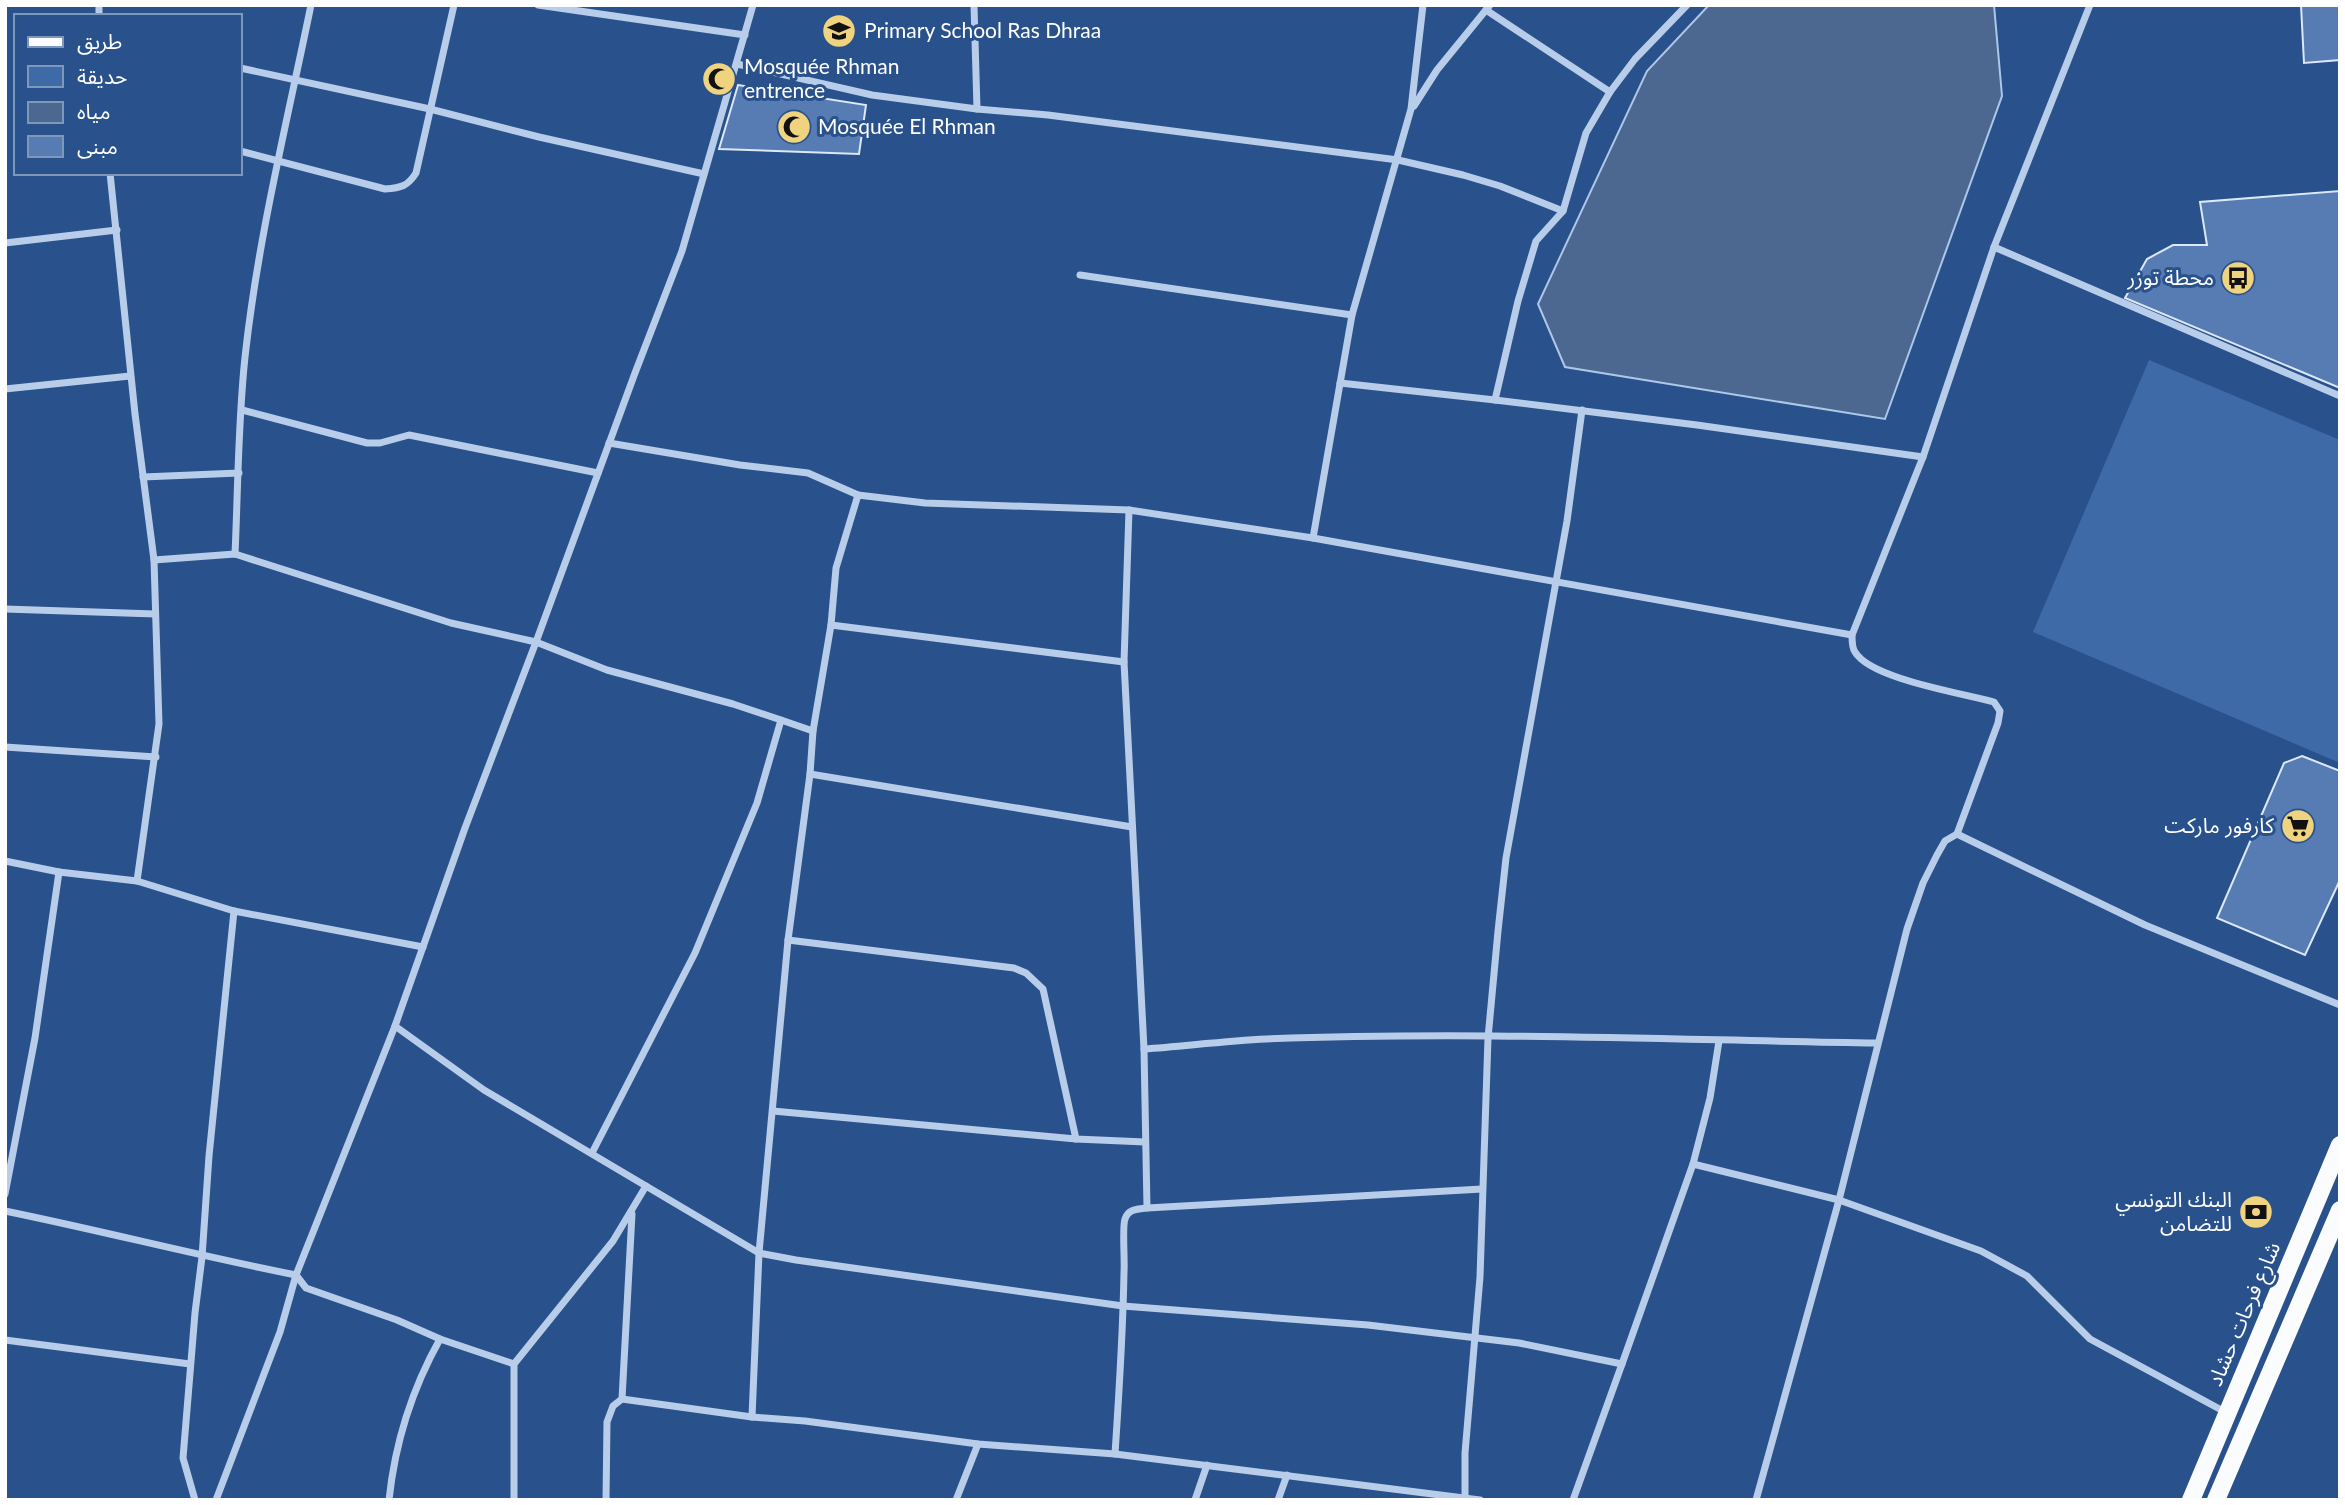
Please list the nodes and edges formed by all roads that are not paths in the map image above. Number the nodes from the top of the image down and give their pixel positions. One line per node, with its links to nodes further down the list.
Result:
1 (311, 5): 13 (street)
2 (454, 5): 15 (street)
3 (538, 5): 10 (street)
4 (753, 5): 10 (street)
5 (974, 5): 17 (street)
6 (1423, 5): 16 (street)
7 (1687, 5): 14 (street)
8 (2090, 5): 26 (street)
9 (1488, 7): 14 (street); 16 (street)
10 (745, 35): 11 (street)
11 (737, 64): 17 (street); 21 (street)
12 (242, 68): 13 (street)
13 (296, 81): 15 (street); 19 (street)
14 (1610, 92): 23 (street)
15 (430, 109): 19 (street); 21 (street)
16 (1411, 109): 20 (street)
17 (977, 110): 20 (street)
18 (242, 151): 19 (street)
19 (278, 160): 34 (street)
20 (1398, 160): 23 (street); 28 (street)
21 (704, 174): 36 (street)
22 (110, 175): 24 (street)
23 (1563, 211): 33 (street)
24 (117, 230): 25 (street); 29 (street)
25 (5, 243)
26 (1994, 247): 32 (street); 37 (street)
27 (1080, 275): 28 (street)
28 (1352, 315): 30 (street)
29 (130, 376): 31 (street); 40 (street)
30 (1340, 383): 33 (street); 43 (street)
31 (5, 389)
32 (2340, 396)
33 (1495, 400): 35 (street)
34 (242, 410): 38 (street); 39 (street)
35 (1582, 410): 37 (street); 46 (street)
36 (609, 443): 39 (street); 41 (street)
37 (1923, 457): 50 (street)
38 (239, 473): 40 (street); 44 (street)
39 (598, 473): 51 (street)
40 (143, 477): 45 (street)
41 (858, 495): 42 (street); 49 (street)
42 (1129, 510): 43 (street); 52 (street)
43 (1313, 538): 46 (street)
44 (235, 554): 45 (street); 51 (street)
45 (154, 560): 48 (street)
46 (1555, 582): 50 (street); 68 (street)
47 (5, 609): 48 (street)
48 (155, 614): 56 (street)
49 (831, 625): 52 (street); 54 (street)
50 (1852, 635): 59 (street)
51 (536, 642): 53 (street); 65 (street)
52 (1124, 662): 58 (street)
53 (780, 720): 54 (street); 76 (street)
54 (813, 732): 57 (street)
55 (5, 747): 56 (street)
56 (156, 757): 62 (street)
57 (810, 774): 58 (street); 64 (street)
58 (1132, 827): 71 (street)
59 (1957, 834): 66 (street); 70 (street)
60 (5, 861): 61 (street)
61 (59, 872): 62 (street); 80 (street)
62 (137, 881): 63 (street)
63 (234, 911): 65 (street); 87 (street)
64 (788, 940): 72 (street); 73 (street)
65 (423, 947): 67 (street)
66 (2340, 1005)
67 (395, 1026): 76 (street); 88 (street)
68 (1488, 1038): 69 (street); 71 (street); 79 (street)
69 (1719, 1041): 70 (street); 77 (street)
70 (1877, 1043): 81 (street)
71 (1144, 1049): 74 (street)
72 (773, 1111): 73 (street); 86 (street)
73 (1076, 1139): 74 (street)
74 (1145, 1142): 82 (street)
75 (2340, 1145): 97 (main road, شارع فرحات حشاد)
76 (592, 1153): 78 (street)
77 (1693, 1164): 81 (street); 95 (street)
78 (646, 1186): 85 (street); 86 (street)
79 (1482, 1189): 82 (street); 91 (street)
80 (5, 1194)
81 (1839, 1200): 97 (street); 114 (street)
82 (1147, 1208): 89 (street)
83 (5, 1210): 87 (street)
84 (2340, 1210): 116 (main road)
85 (632, 1211): 94 (street); 96 (street)
86 (760, 1253): 89 (street); 98 (street)
87 (202, 1257): 88 (street); 93 (street)
88 (296, 1275): 90 (street); 105 (street)
89 (1124, 1306): 91 (street); 100 (street)
90 (440, 1339): 94 (street); 106 (street)
91 (1474, 1339): 95 (street); 103 (street)
92 (5, 1340): 93 (street)
93 (190, 1364): 104 (street)
94 (514, 1364): 107 (street)
95 (1622, 1364): 113 (street)
96 (622, 1399): 98 (street); 108 (street)
97 (2227, 1413): 115 (main road, شارع فرحات حشاد)
98 (752, 1417): 99 (street)
99 (978, 1444): 100 (street); 109 (street)
100 (1115, 1454): 101 (street)
101 (1207, 1465): 102 (street); 110 (street)
102 (1287, 1475): 103 (street); 111 (street)
103 (1465, 1498): 112 (street)
104 (195, 1500)
105 (216, 1500)
106 (389, 1500)
107 (514, 1500)
108 (606, 1500)
109 (956, 1500)
110 (1195, 1500)
111 (1278, 1500)
112 (1480, 1500)
113 (1573, 1500)
114 (1756, 1500)
115 (2191, 1500)
116 (2216, 1500)

